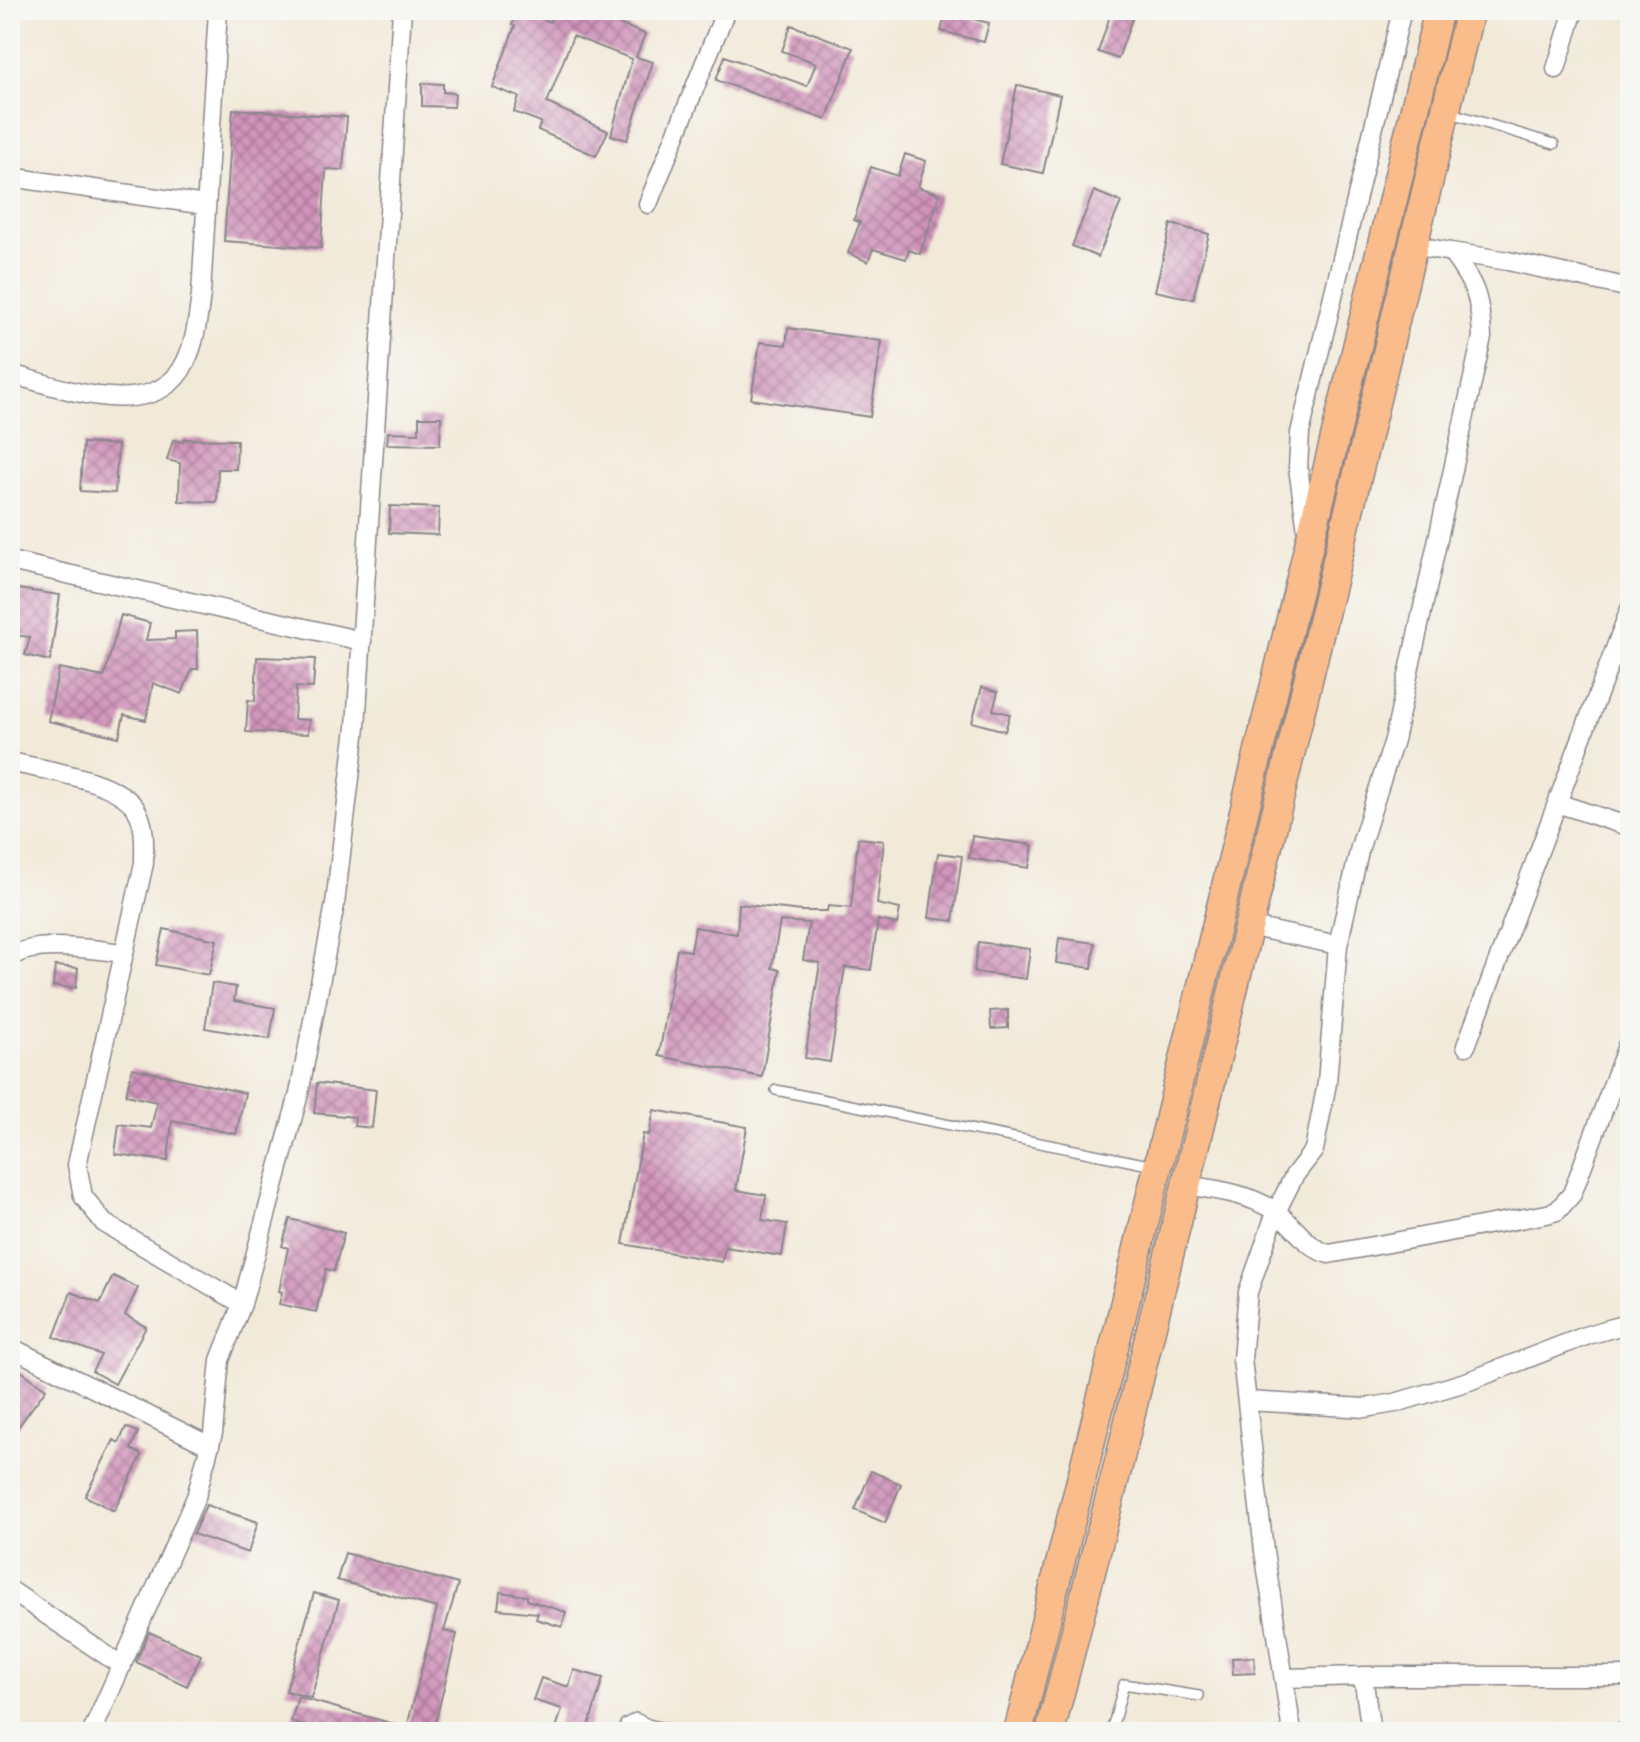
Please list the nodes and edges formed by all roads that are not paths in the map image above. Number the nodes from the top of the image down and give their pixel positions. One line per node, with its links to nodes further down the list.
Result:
1 (218, 10): 13 (street)
2 (402, 10): 21 (street)
3 (726, 10): 12 (street)
4 (1402, 10): 18 (street)
5 (1439, 10): 18 (main road)
6 (1470, 10): 9 (main road)
7 (1574, 10): 8 (street)
8 (1556, 69)
9 (1445, 111): 10 (lane); 14 (main road)
10 (1554, 144)
11 (10, 177): 13 (street)
12 (648, 204)
13 (206, 205): 17 (street)
14 (1412, 245): 15 (street); 25 (main road)
15 (1451, 252): 16 (street); 26 (street)
16 (1630, 288)
17 (10, 374)
18 (1309, 541): 32 (main road)
19 (10, 561): 21 (street)
20 (1630, 609): 23 (street)
21 (362, 641): 35 (street)
22 (10, 762): 27 (street)
23 (1557, 803): 24 (street); 30 (street)
24 (1630, 827)
25 (1248, 926): 26 (street); 33 (main road)
26 (1338, 945): 34 (street)
27 (124, 953): 28 (street); 35 (street)
28 (10, 958)
29 (1630, 1038): 34 (street)
30 (1466, 1046)
31 (776, 1090): 32 (lane)
32 (1157, 1166): 51 (main road)
33 (1185, 1185): 34 (street); 52 (main road)
34 (1276, 1212): 38 (street)
35 (242, 1304): 39 (street)
36 (1630, 1323): 38 (street)
37 (10, 1347): 39 (street)
38 (1248, 1401): 44 (street)
39 (210, 1446): 41 (street)
40 (10, 1590): 41 (street)
41 (122, 1666): 48 (street)
42 (1363, 1676): 43 (street); 44 (street); 55 (street)
43 (1630, 1676)
44 (1285, 1678): 54 (street)
45 (1199, 1696): 53 (lane)
46 (1630, 1727): 56 (street)
47 (649, 1728): 49 (lane); 50 (lane)
48 (92, 1732)
49 (623, 1732)
50 (681, 1732)
51 (1018, 1732)
52 (1050, 1732)
53 (1111, 1732)
54 (1292, 1732)
55 (1371, 1732)
56 (1623, 1732)

